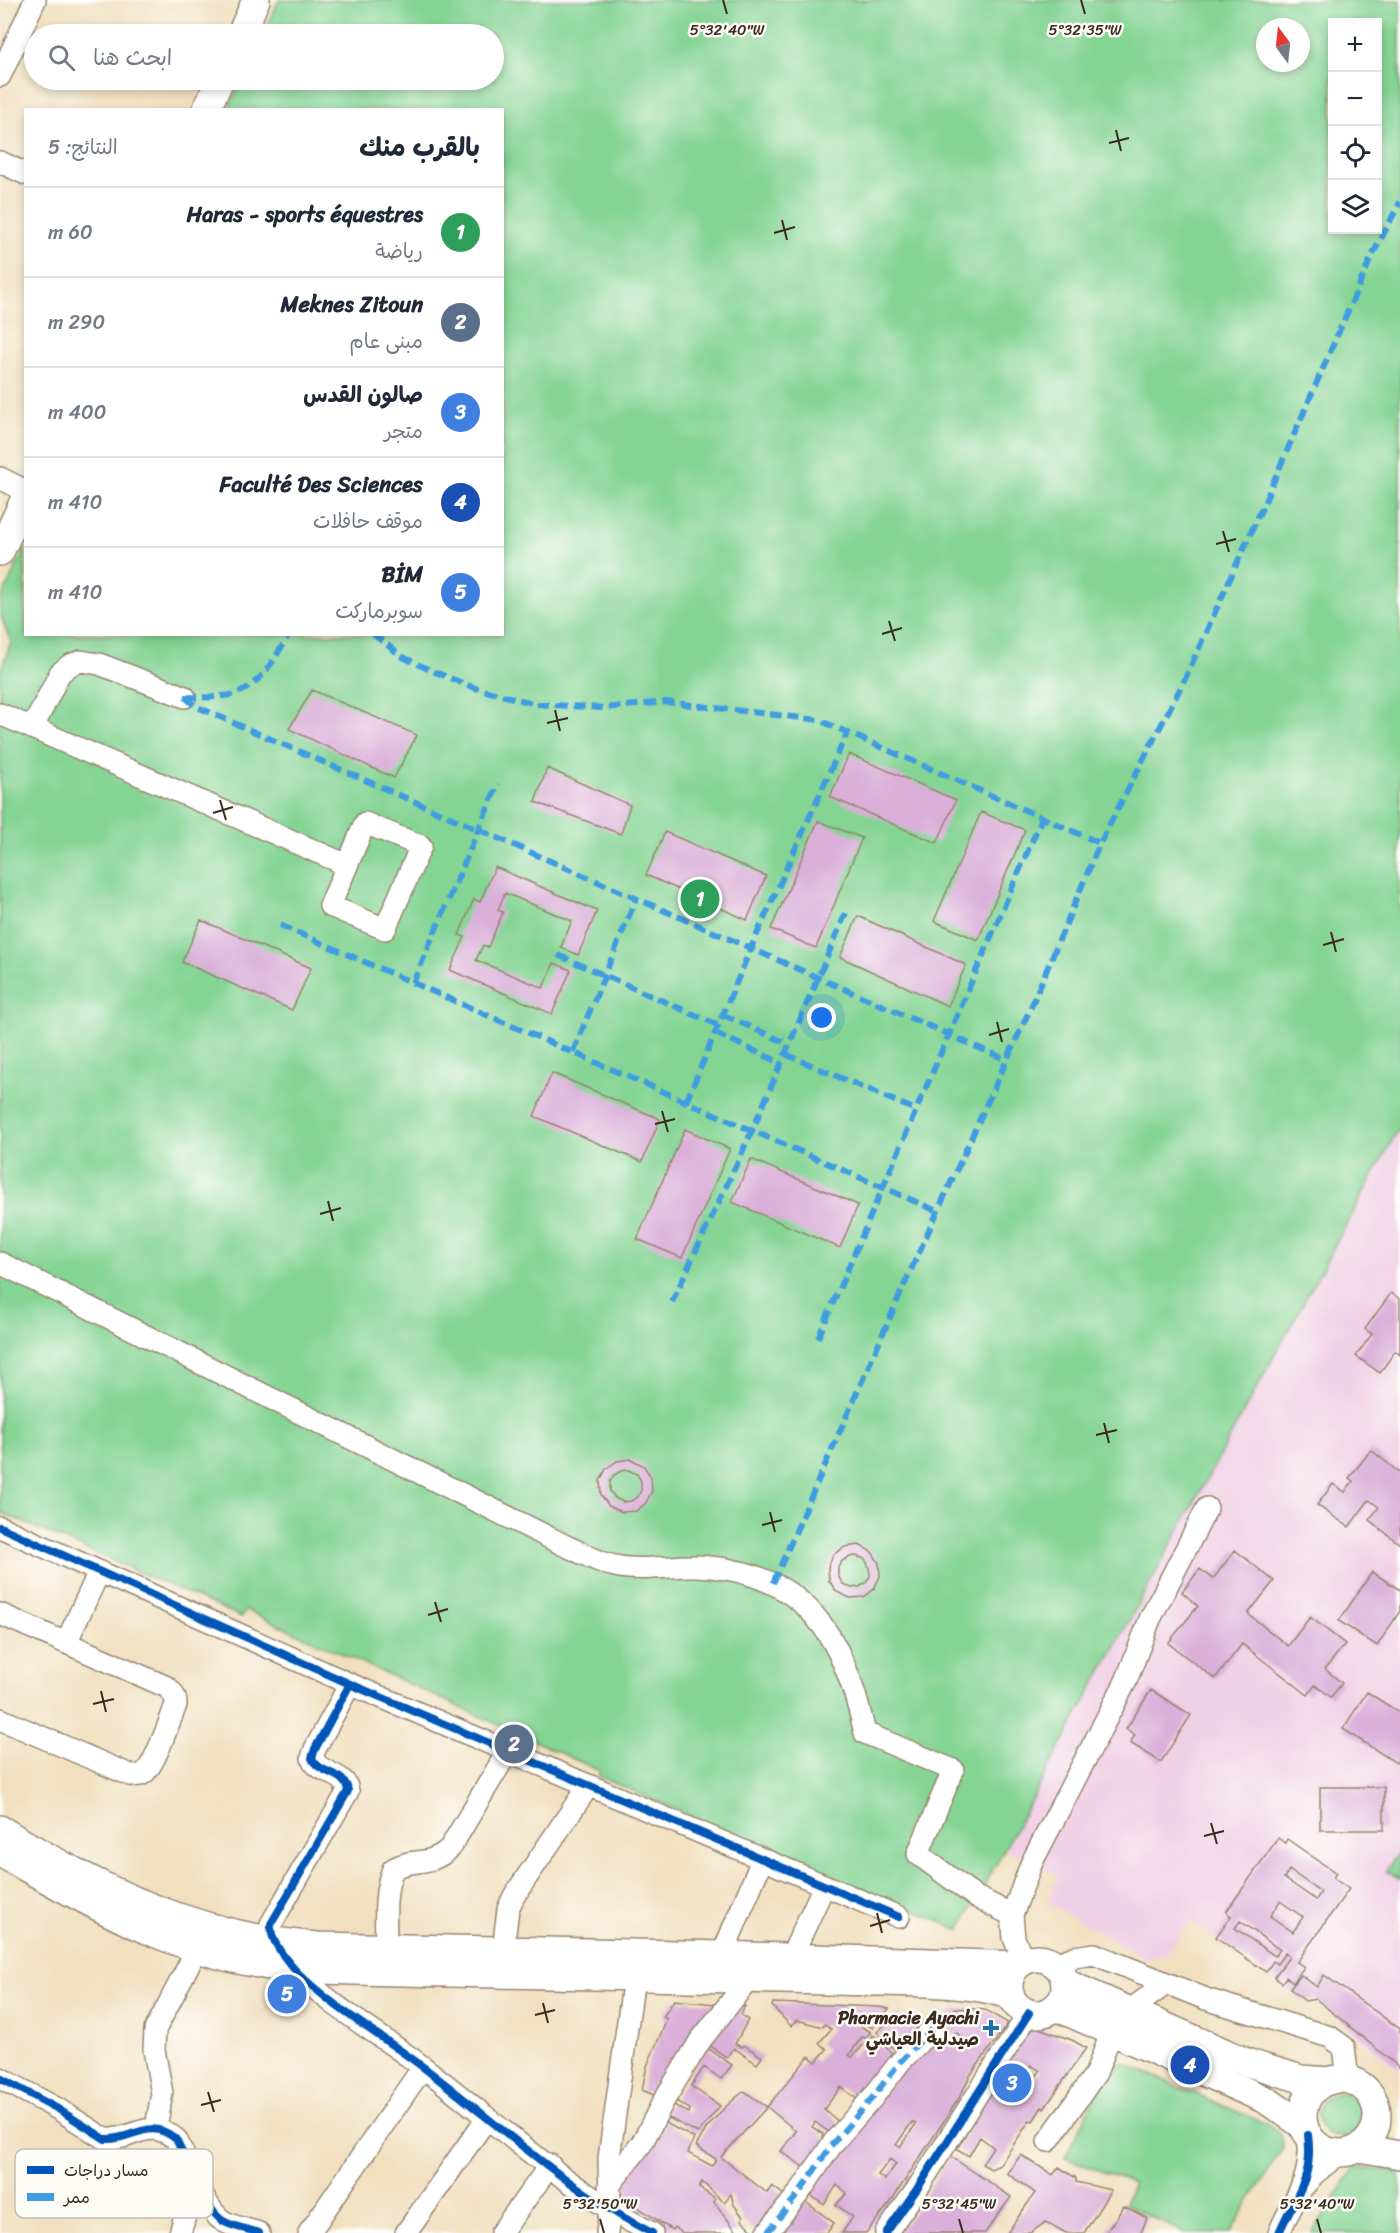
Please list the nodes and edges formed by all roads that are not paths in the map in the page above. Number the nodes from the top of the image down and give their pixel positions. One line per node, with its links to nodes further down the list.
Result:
1 (35, 0): 4 (street)
2 (256, 0): 3 (main road)
3 (245, 24)
4 (0, 76)
5 (215, 90): 6 (main road)
6 (207, 108)
7 (0, 162): 8 (street)
8 (24, 173)
9 (0, 478): 10 (street)
10 (24, 489)
11 (24, 499): 12 (main road)
12 (0, 552)
13 (186, 698): 15 (street)
14 (0, 714): 15 (street)
15 (33, 727): 16 (street)
16 (347, 864): 16 (street)
17 (0, 1263): 31 (street)
18 (1207, 1508): 31 (street)
19 (0, 1527): 20 (street)
20 (99, 1572): 22 (street); 23 (street)
21 (0, 1614): 22 (street)
22 (66, 1642): 24 (street)
23 (350, 1684): 25 (street); 33 (street)
24 (0, 1719)
25 (508, 1751): 26 (street); 34 (street)
26 (589, 1785): 29 (street); 36 (street)
27 (0, 1829): 33 (main road)
28 (0, 1853): 35 (main road)
29 (762, 1860): 30 (street); 37 (street)
30 (824, 1886): 32 (street); 38 (street)
31 (1012, 1916): 39 (street)
32 (899, 1917)
33 (276, 1943): 34 (main road); 41 (street)
34 (386, 1948): 36 (main road)
35 (197, 1949): 41 (main road); 55 (street)
36 (503, 1950): 40 (main road)
37 (722, 1955): 38 (main road); 40 (main road)
38 (791, 1957): 39 (main road)
39 (1021, 1963): 44 (main road); 45 (main road)
40 (636, 1965): 41 (main road); 42 (main road); 62 (street)
41 (294, 1969): 49 (street)
42 (749, 1979): 45 (main road); 62 (street)
43 (1166, 1984): 44 (street); 46 (street); 51 (street)
44 (1059, 1985): 45 (main road); 46 (main road); 48 (main road)
45 (1020, 2005): 75 (street)
46 (1130, 2010): 51 (main road)
47 (932, 2029): 74 (street)
48 (1112, 2031): 56 (main road); 57 (street)
49 (423, 2067): 53 (street); 69 (street)
50 (0, 2078): 55 (street)
51 (1339, 2080): 52 (main road); 56 (main road)
52 (1374, 2102): 54 (main road); 59 (main road)
53 (487, 2118): 61 (street); 70 (street)
54 (1400, 2121)
55 (156, 2128): 58 (street)
56 (1306, 2131): 59 (main road); 63 (street)
57 (1048, 2141)
58 (181, 2149)
59 (1350, 2151): 60 (main road); 63 (street)
60 (1400, 2155)
61 (550, 2165): 65 (street); 71 (street)
62 (609, 2186): 65 (street)
63 (1304, 2186): 76 (street)
64 (213, 2209): 68 (street)
65 (610, 2210): 72 (street); 73 (street)
66 (184, 2218): 67 (street)
67 (180, 2233)
68 (259, 2233)
69 (309, 2233)
70 (406, 2233)
71 (501, 2233)
72 (607, 2233)
73 (652, 2233)
74 (767, 2233)
75 (886, 2233)
76 (1279, 2233)

